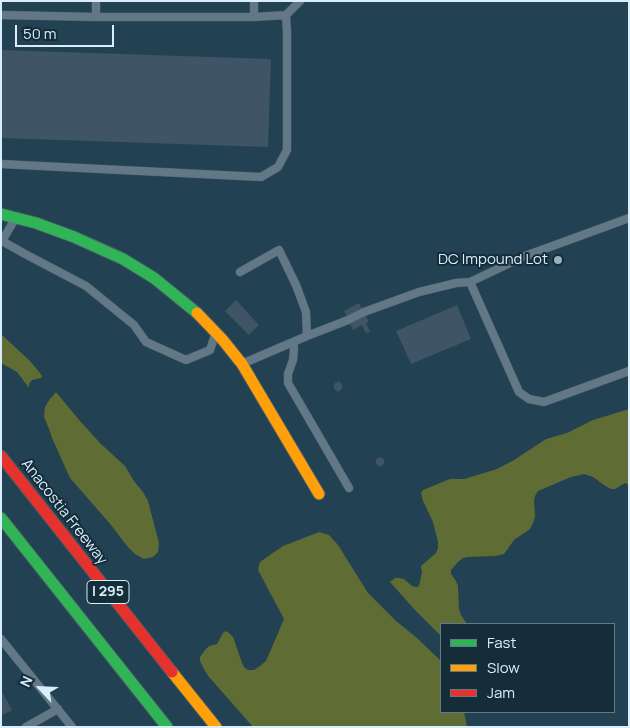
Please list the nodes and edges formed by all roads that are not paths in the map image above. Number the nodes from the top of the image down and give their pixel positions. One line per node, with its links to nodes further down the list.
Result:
1 (96, 1): 6 (lane)
2 (254, 1): 7 (lane)
3 (300, 1): 5 (lane)
4 (1, 15): 6 (lane)
5 (286, 16): 7 (lane); 8 (lane)
6 (96, 17): 7 (lane)
7 (254, 17)
8 (1, 164)
9 (1, 214): 10 (main road)
10 (16, 218): 14 (main road); 14 (lane)
11 (629, 218): 13 (lane)
12 (240, 272): 15 (lane)
13 (470, 282): 15 (lane); 18 (lane)
14 (216, 332): 17 (main road)
15 (307, 336): 16 (lane)
16 (293, 342): 17 (lane); 20 (lane)
17 (242, 364): 21 (main road)
18 (629, 370)
19 (1, 456): 28 (main road, Anacostia Freeway / I 295)
20 (349, 488)
21 (319, 494)
22 (1, 518): 27 (main road, I 295)
23 (1, 639): 24 (lane)
24 (58, 709): 25 (lane); 26 (lane)
25 (26, 727)
26 (72, 727)
27 (167, 727)
28 (216, 727)

